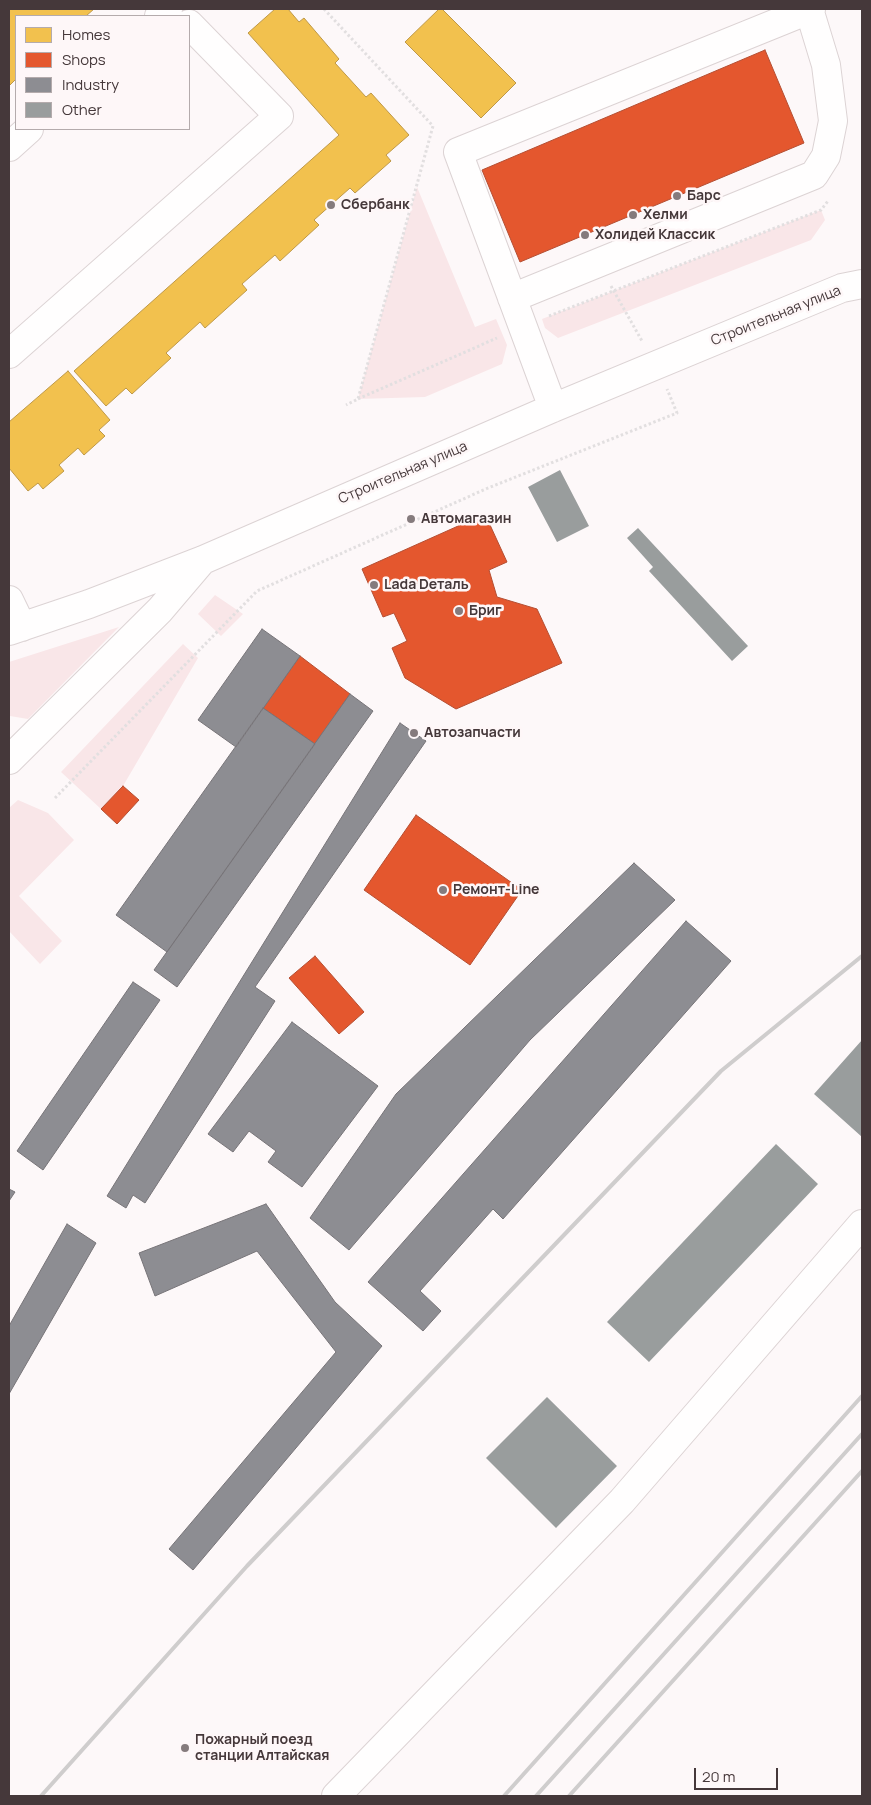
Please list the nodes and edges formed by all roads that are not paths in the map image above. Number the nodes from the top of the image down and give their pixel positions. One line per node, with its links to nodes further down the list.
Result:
1 (809, 9): 6 (street); 6 (street)
2 (190, 25): 7 (street)
3 (28, 130): 4 (street)
4 (9, 147)
5 (862, 284): 8 (street, Строительная улица)
6 (512, 298): 8 (street)
7 (9, 354)
8 (553, 408): 9 (street, Строительная улица)
9 (203, 560): 11 (street); 12 (street, Строительная улица)
10 (9, 600): 11 (street)
11 (16, 629)
12 (10, 754)
13 (862, 1224): 14 (street)
14 (336, 1796)

